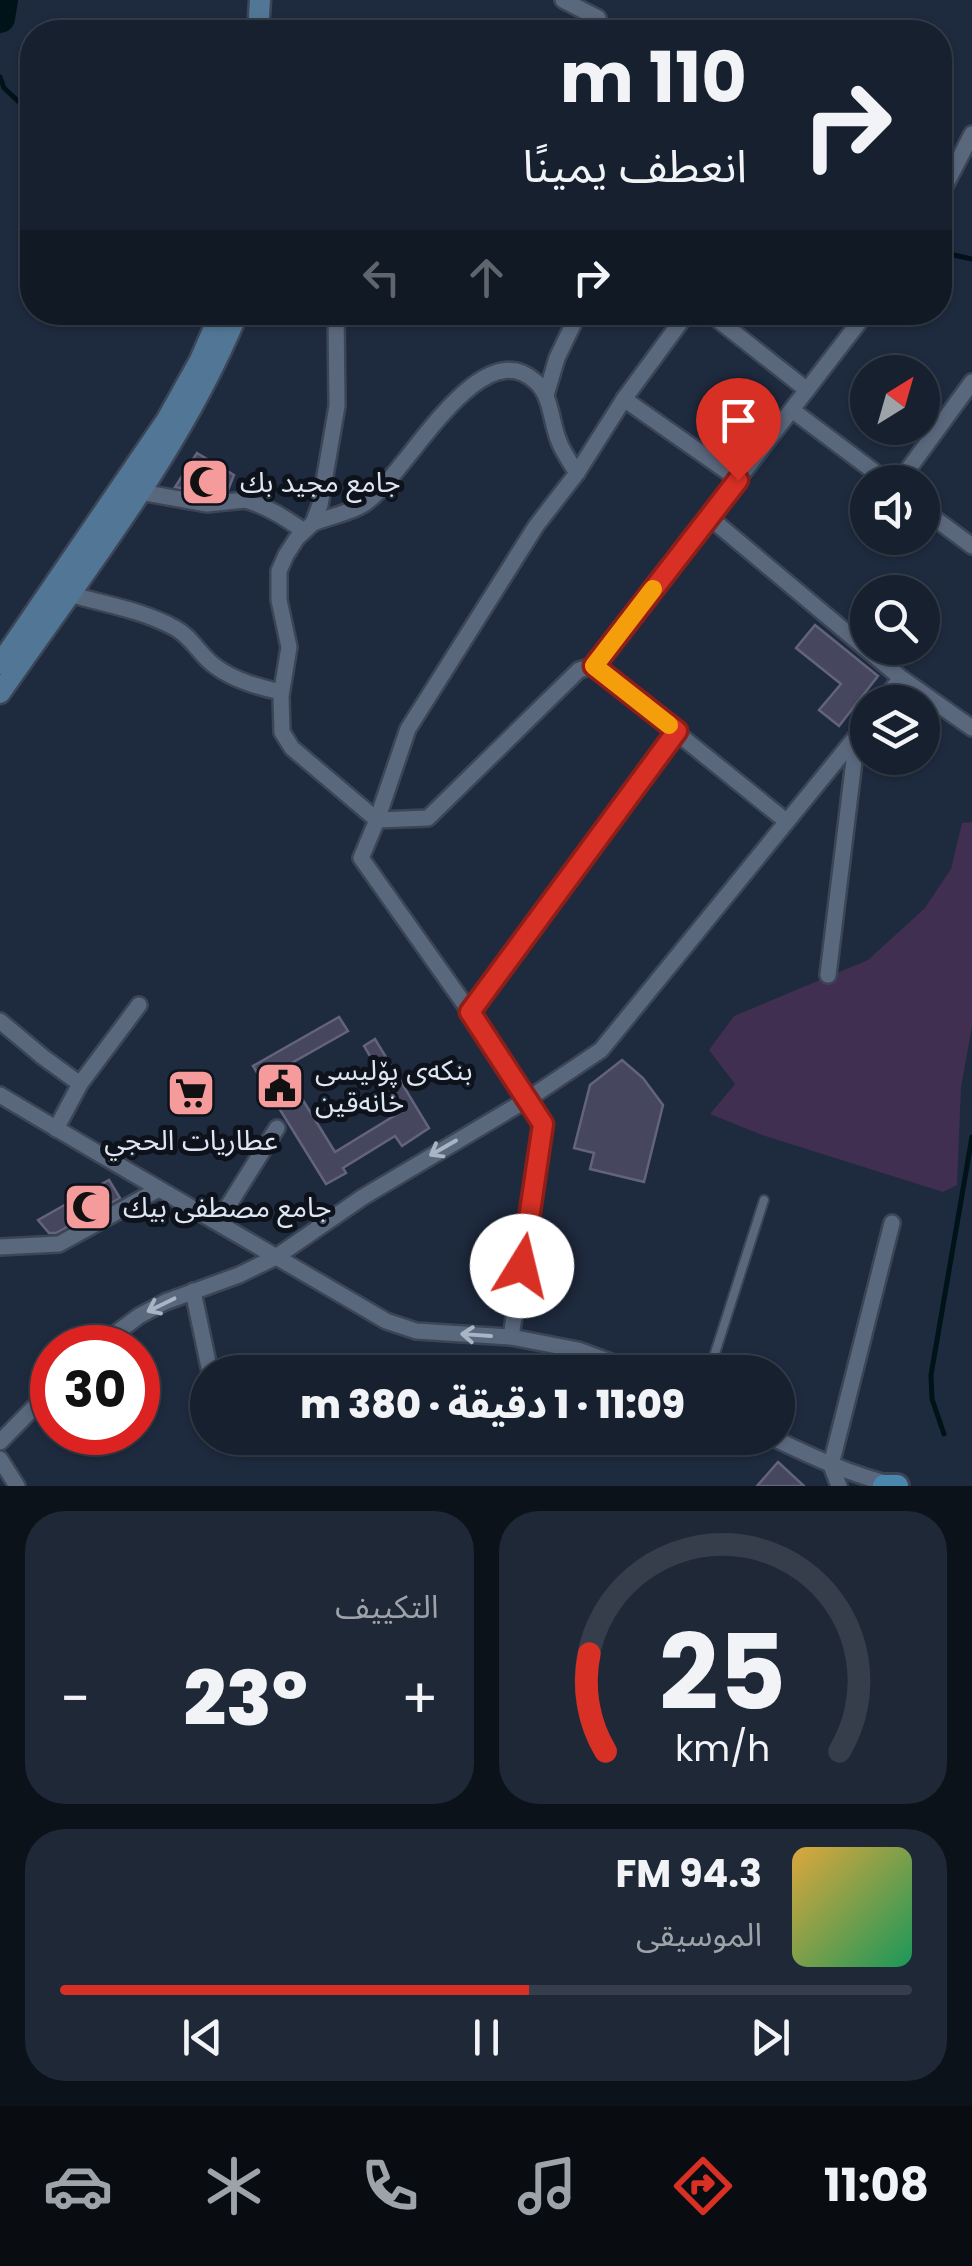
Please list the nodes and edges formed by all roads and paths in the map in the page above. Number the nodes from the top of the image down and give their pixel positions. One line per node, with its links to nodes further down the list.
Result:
1 (563, 0): 2 (street)
2 (598, 18)
3 (972, 134): 4 (street)
4 (952, 173)
5 (215, 325): 27 (main road)
6 (232, 325): 21 (main road)
7 (336, 325): 24 (street)
8 (573, 325): 14 (street)
9 (678, 325): 15 (street)
10 (724, 325): 13 (street)
11 (857, 325): 13 (street)
12 (972, 382): 18 (street)
13 (807, 390): 16 (street)
14 (546, 395): 19 (street); 24 (street)
15 (624, 399): 19 (street); 20 (street)
16 (792, 410): 17 (street); 20 (street)
17 (865, 465)
18 (911, 465)
19 (577, 473): 37 (street)
20 (738, 480): 22 (street)
21 (140, 492): 24 (street); 26 (main road)
22 (709, 517): 28 (street); 29 (street)
23 (940, 522): 25 (street)
24 (308, 527): 32 (street)
25 (972, 546)
26 (69, 594): 31 (main road); 32 (street)
27 (0, 664)
28 (594, 666): 34 (street); 37 (street)
29 (901, 678): 30 (street); 33 (street)
30 (895, 685)
31 (0, 692)
32 (282, 692): 37 (street)
33 (972, 728)
34 (677, 731): 38 (street); 41 (street)
35 (850, 744): 38 (street)
36 (856, 775): 39 (street)
37 (377, 820): 41 (street)
38 (786, 821): 45 (street)
39 (828, 976)
40 (139, 1005): 43 (street)
41 (470, 1012): 45 (street)
42 (0, 1022): 43 (street)
43 (80, 1084): 46 (street)
44 (0, 1095): 46 (street)
45 (528, 1100): 53 (street, one-way to 53); 56 (street)
46 (56, 1128): 48 (street)
47 (277, 1128): 50 (street)
48 (158, 1190): 50 (street); 52 (street)
49 (764, 1200): 59 (lane)
50 (218, 1222): 53 (street)
51 (892, 1223): 64 (street)
52 (0, 1247)
53 (276, 1257): 54 (street); 56 (street, one-way to 53)
54 (193, 1290): 55 (street, one-way to 55); 57 (street)
55 (127, 1325)
56 (511, 1338): 58 (street)
57 (206, 1355)
58 (592, 1355)
59 (714, 1355)
60 (30, 1411): 61 (street)
61 (0, 1442)
62 (795, 1448): 64 (street)
63 (0, 1459): 65 (street)
64 (831, 1465): 66 (street); 68 (street)
65 (18, 1486)
66 (838, 1486)
67 (884, 1486): 68 (main road)
68 (897, 1486)

